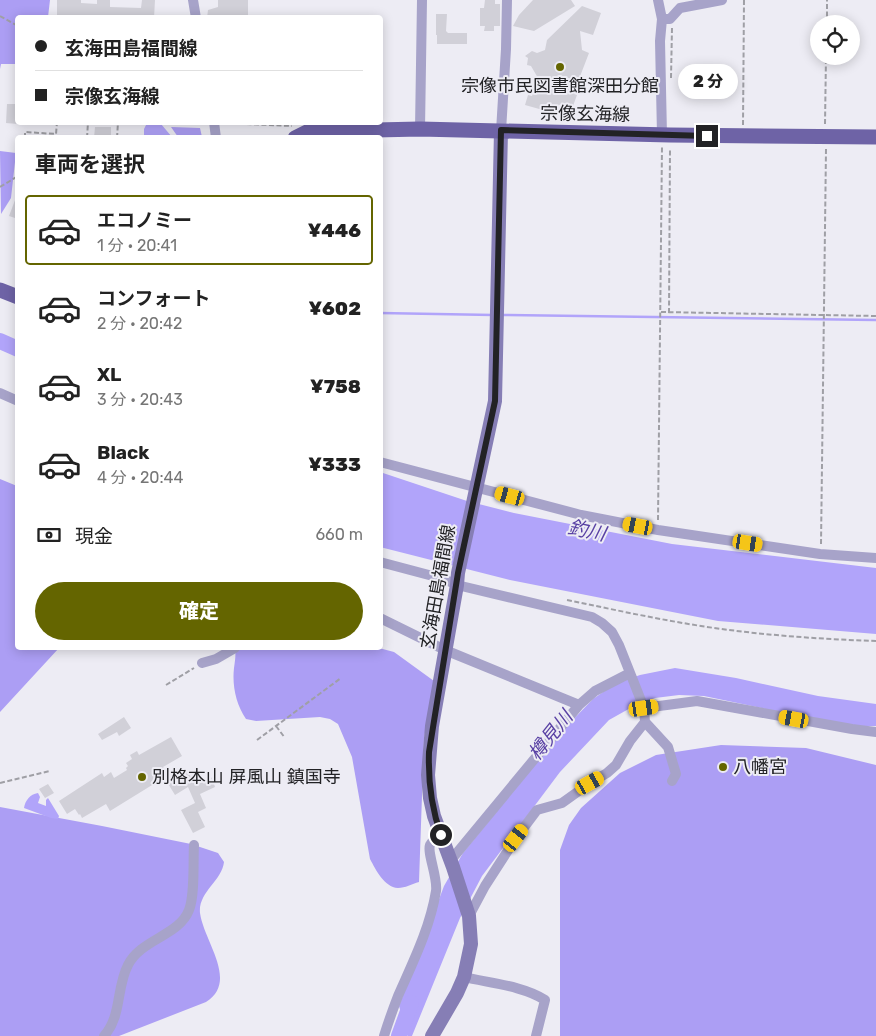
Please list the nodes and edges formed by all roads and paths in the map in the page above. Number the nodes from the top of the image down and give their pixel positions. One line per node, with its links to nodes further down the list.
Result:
1 (193, 0): 8 (street)
2 (422, 0): 16 (street)
3 (507, 0): 17 (street)
4 (658, 0): 11 (street)
5 (722, 0): 11 (street)
6 (744, 0): 22 (path)
7 (827, 0): 9 (path)
8 (196, 15)
9 (826, 15)
10 (0, 16): 12 (path)
11 (662, 19): 21 (street)
12 (15, 24)
13 (826, 65): 23 (path)
14 (56, 125): 19 (path)
15 (271, 125): 20 (path)
16 (420, 130): 17 (main road, 宗像玄海線); 18 (main road, 宗像玄海線)
17 (501, 130): 21 (main road, 宗像玄海線); 36 (main road, 玄海田島福間線)
18 (348, 134): 20 (main road, 宗像玄海線)
19 (25, 135)
20 (301, 135)
21 (666, 135): 22 (main road, 宗像玄海線); 29 (path); 30 (path)
22 (743, 136): 23 (main road, 宗像玄海線)
23 (826, 137): 24 (main road, 宗像玄海線); 31 (path)
24 (876, 137)
25 (15, 178): 26 (path)
26 (0, 187)
27 (0, 290): 28 (main road)
28 (15, 296)
29 (660, 312): 30 (path); 37 (path)
30 (669, 313): 31 (path)
31 (824, 315): 32 (path); 38 (path)
32 (876, 316)
33 (0, 393): 34 (street)
34 (15, 400)
35 (383, 463): 36 (street)
36 (474, 492): 37 (street); 41 (main road, 玄海田島福間線)
37 (658, 530): 38 (street)
38 (820, 554): 39 (street)
39 (876, 558)
40 (383, 563): 41 (street)
41 (457, 585): 46 (main road, 玄海田島福間線); 48 (street)
42 (563, 600): 44 (path)
43 (383, 619): 46 (street)
44 (876, 641)
45 (231, 650): 47 (street)
46 (445, 650): 51 (street); 61 (main road, 玄海田島福間線)
47 (202, 663): 50 (path)
48 (632, 676): 51 (street); 52 (street)
49 (341, 678): 54 (path)
50 (166, 685)
51 (579, 705): 63 (street)
52 (644, 708): 53 (street); 55 (street)
53 (645, 722): 59 (street); 64 (street)
54 (276, 726): 56 (path); 57 (path)
55 (876, 732)
56 (285, 738)
57 (257, 740)
58 (50, 772): 60 (path)
59 (672, 781)
60 (0, 783)
61 (441, 835): 63 (main road, 玄海田島福間線); 67 (street)
62 (194, 845): 66 (street)
63 (452, 863): 64 (main road, 玄海田島福間線)
64 (468, 912): 65 (main road, 玄海田島福間線)
65 (464, 977): 68 (main road, 玄海田島福間線); 69 (street)
66 (104, 1036)
67 (384, 1036)
68 (432, 1036)
69 (536, 1036)

